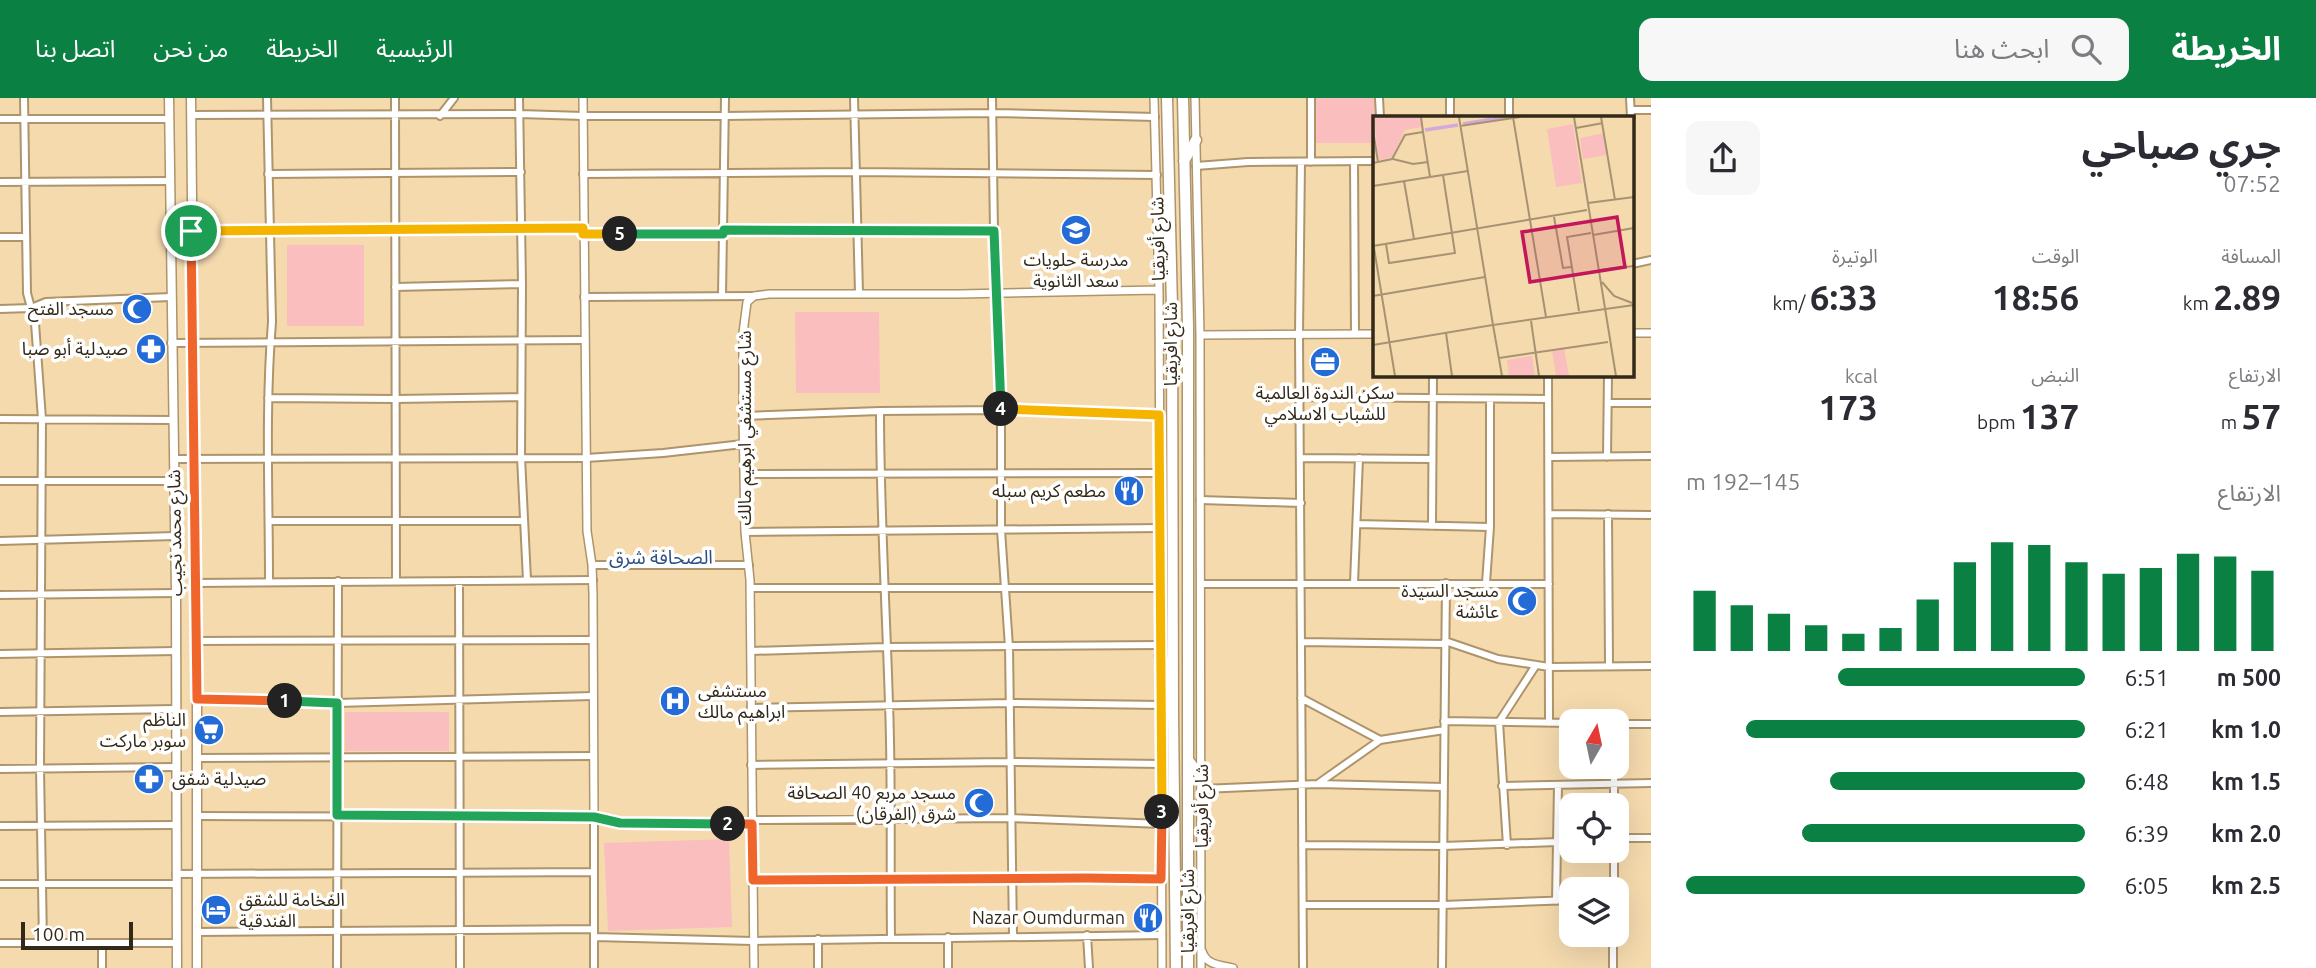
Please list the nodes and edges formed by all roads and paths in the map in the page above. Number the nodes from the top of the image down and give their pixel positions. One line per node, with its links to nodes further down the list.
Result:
1 (24, 98): 37 (street)
2 (169, 98): 38 (main road, شارع محمد نجيب)
3 (191, 98): 26 (main road, شارع محمد نجيب)
4 (267, 98): 27 (street)
5 (395, 98): 28 (street)
6 (454, 98): 29 (street)
7 (519, 98): 24 (street)
8 (583, 98): 30 (street)
9 (726, 98): 31 (street)
10 (854, 98): 22 (street)
11 (992, 98): 23 (street)
12 (1154, 98): 35 (street, شارع أفريقيا)
13 (1167, 98): 92 (highway, شارع افريقيا)
14 (1183, 98): 42 (highway, شارع افريقيا)
15 (1195, 98): 39 (street, شارع أفريقيا)
16 (1311, 98): 44 (street)
17 (1379, 98): 32 (street)
18 (1451, 98): 33 (street)
19 (1509, 98): 34 (street)
20 (1630, 98): 25 (street)
21 (1651, 110): 25 (street)
22 (854, 113): 23 (street); 31 (street); 47 (street)
23 (993, 113): 35 (street); 48 (street)
24 (520, 114): 29 (street); 30 (street); 46 (street)
25 (1631, 114)
26 (191, 115): 27 (street); 58 (main road, شارع محمد نجيب)
27 (267, 115): 28 (street); 49 (street)
28 (395, 116): 29 (street); 50 (street)
29 (440, 116)
30 (583, 116): 31 (street); 51 (street)
31 (726, 116): 52 (street)
32 (1380, 116)
33 (1450, 116)
34 (1509, 116)
35 (1155, 117): 53 (street, شارع أفريقيا)
36 (0, 119): 37 (street)
37 (24, 119): 38 (street); 56 (street)
38 (169, 119): 55 (main road, شارع محمد نجيب)
39 (1196, 140): 42 (highway); 45 (street, شارع أفريقيا)
40 (1354, 161): 41 (street); 44 (street); 83 (street)
41 (1373, 161)
42 (1184, 162): 93 (highway, شارع افريقيا)
43 (1301, 162): 44 (street); 45 (street); 82 (street)
44 (1311, 162)
45 (1196, 166): 85 (street, شارع أفريقيا)
46 (521, 172): 50 (street); 57 (street)
47 (855, 172): 48 (street); 52 (street); 61 (street)
48 (994, 173): 53 (street); 62 (street)
49 (268, 174): 50 (street); 63 (street)
50 (395, 174): 59 (street)
51 (583, 174): 52 (street); 60 (street)
52 (724, 174): 64 (street)
53 (1157, 175): 71 (street, شارع أفريقيا)
54 (0, 181): 56 (street)
55 (170, 181): 56 (street); 76 (main road, شارع محمد نجيب)
56 (25, 182): 66 (street)
57 (521, 229): 59 (street); 60 (street); 69 (street)
58 (191, 231): 63 (street); 91 (main road, شارع محمد نجيب)
59 (394, 231): 63 (street); 70 (street)
60 (583, 231): 64 (street); 77 (street)
61 (856, 231): 62 (street); 64 (street); 73 (street)
62 (994, 231): 72 (street)
63 (269, 232): 88 (street)
64 (724, 232): 74 (street)
65 (0, 237): 66 (street)
66 (26, 237): 78 (street)
67 (1651, 260): 68 (street)
68 (1633, 264)
69 (522, 284): 70 (street); 86 (street)
70 (395, 287): 89 (street)
71 (1159, 290): 72 (street); 110 (street, شارع أفريقيا)
72 (997, 292): 73 (street); 108 (street)
73 (859, 293): 75 (street)
74 (722, 296): 75 (street); 77 (street)
75 (754, 296): 111 (street, شارع مستشفي ابرهيم مالك)
76 (171, 297): 78 (street); 90 (main road, شارع محمد نجيب)
77 (584, 297): 87 (street)
78 (32, 308): 79 (street); 113 (street)
79 (0, 309)
80 (1633, 333): 81 (street)
81 (1651, 333)
82 (1299, 334): 83 (street); 85 (street); 99 (street)
83 (1355, 334): 84 (street)
84 (1373, 334)
85 (1200, 335): 135 (street, شارع أفريقيا)
86 (520, 340): 87 (street); 89 (street); 97 (street)
87 (584, 340): 120 (street)
88 (269, 342): 89 (street); 91 (street); 100 (street)
89 (395, 342): 103 (street)
90 (172, 344): 91 (street); 114 (main road, شارع محمد نجيب)
91 (193, 344): 124 (main road, شارع محمد نجيب)
92 (1172, 370): 93 (highway); 101 (highway, شارع افريقيا)
93 (1186, 370): 98 (highway, شارع افريقيا)
94 (1433, 376): 102 (street)
95 (1548, 376): 105 (street)
96 (1608, 376): 106 (street)
97 (521, 397): 103 (street); 117 (street)
98 (1186, 397): 101 (highway); 217 (highway, شارع افريقيا)
99 (1299, 397): 102 (street); 121 (street)
100 (268, 398): 103 (street); 127 (street)
101 (1171, 398): 192 (highway, شارع افريقيا)
102 (1433, 398): 104 (street); 126 (street)
103 (395, 399): 125 (street)
104 (1490, 399): 105 (street); 145 (street)
105 (1548, 399): 118 (street)
106 (1608, 403): 107 (street); 119 (street)
107 (1651, 403)
108 (1001, 410): 109 (street); 110 (street); 128 (street)
109 (880, 411): 111 (street); 131 (street)
110 (1159, 415): 129 (street, شارع أفريقيا)
111 (743, 416): 115 (street, شارع مستشفي ابرهيم مالك)
112 (0, 419): 113 (street)
113 (42, 419): 114 (street); 133 (street)
114 (172, 419): 123 (main road, شارع محمد نجيب)
115 (743, 444): 120 (street); 130 (street, شارع مستشفي ابرهيم مالك)
116 (1651, 456): 119 (street)
117 (521, 457): 120 (street); 125 (street); 142 (street)
118 (1549, 457): 119 (street); 137 (street)
119 (1607, 457)
120 (586, 458): 153 (street)
121 (1300, 458): 122 (street); 136 (street)
122 (1359, 458): 126 (street); 143 (street)
123 (174, 459): 124 (street); 134 (main road, شارع محمد نجيب)
124 (194, 459): 127 (street); 162 (main road, شارع محمد نجيب)
125 (396, 459): 127 (street); 141 (street)
126 (1432, 459): 144 (street)
127 (268, 460): 140 (street)
128 (1001, 472): 129 (street); 131 (street); 147 (street)
129 (1160, 472): 146 (street, شارع أفريقيا)
130 (744, 474): 131 (street); 148 (street, شارع مستشفي ابرهيم مالك)
131 (880, 474): 149 (street)
132 (0, 481): 133 (street)
133 (43, 481): 134 (street); 151 (street)
134 (174, 481): 150 (main road, شارع محمد نجيب)
135 (1200, 500): 136 (street); 166 (street, شارع أفريقيا)
136 (1301, 503): 161 (street)
137 (1549, 514): 138 (street); 167 (street)
138 (1608, 514): 139 (street); 189 (street)
139 (1651, 515)
140 (269, 521): 141 (street); 157 (street)
141 (395, 521): 142 (street); 159 (street)
142 (523, 521): 155 (street)
143 (1357, 524): 144 (street); 163 (street)
144 (1432, 526): 145 (street)
145 (1490, 527): 165 (street)
146 (1161, 528): 147 (street); 170 (street, شارع أفريقيا)
147 (1001, 530): 149 (street); 169 (street)
148 (746, 532): 149 (street); 154 (street, شارع مستشفي ابرهيم مالك)
149 (882, 532): 171 (street)
150 (175, 536): 151 (street); 172 (main road, شارع محمد نجيب)
151 (42, 539): 152 (street); 174 (street)
152 (0, 541)
153 (592, 565): 154 (street); 156 (street)
154 (749, 565): 168 (street, شارع مستشفي ابرهيم مالك)
155 (527, 580): 156 (street); 160 (street)
156 (593, 580): 176 (street)
157 (269, 581): 158 (street); 162 (street)
158 (338, 581): 159 (street); 178 (street)
159 (396, 581): 160 (street)
160 (459, 581): 175 (street)
161 (1300, 582): 163 (street); 166 (street); 179 (street)
162 (195, 583): 177 (main road, شارع محمد نجيب)
163 (1354, 583): 164 (street)
164 (1446, 583): 165 (street); 180 (street)
165 (1486, 583): 167 (street)
166 (1201, 584): 226 (street, شارع أفريقيا)
167 (1549, 584): 191 (street)
168 (750, 587): 171 (street); 185 (street, شارع مستشفي ابرهيم مالك)
169 (1004, 588): 170 (street); 171 (street); 182 (street)
170 (1161, 588): 184 (street, شارع أفريقيا)
171 (886, 589): 181 (street)
172 (176, 593): 174 (street); 183 (main road, شارع محمد نجيب)
173 (0, 595): 174 (street)
174 (41, 595): 187 (street)
175 (459, 639): 176 (street); 178 (street); 196 (street)
176 (593, 640): 193 (street)
177 (196, 641): 178 (street); 195 (main road, شارع محمد نجيب)
178 (337, 641): 197 (street)
179 (1301, 642): 180 (street); 194 (street)
180 (1445, 643): 188 (street); 205 (street)
181 (886, 647): 182 (street); 185 (street); 200 (street)
182 (1009, 647): 184 (street); 198 (street)
183 (176, 651): 187 (street); 202 (main road, شارع محمد نجيب)
184 (1160, 651): 192 (highway); 199 (street, شارع أفريقيا)
185 (751, 652): 201 (street, شارع مستشفي ابرهيم مالك)
186 (0, 654): 187 (street)
187 (41, 654): 203 (street)
188 (1536, 665): 191 (street); 206 (street)
189 (1609, 666): 190 (street); 191 (street)
190 (1651, 666)
191 (1549, 667): 207 (street)
192 (1173, 673): 296 (highway, شارع افريقيا)
193 (593, 696): 196 (street); 213 (street)
194 (1301, 698): 212 (street); 230 (street)
195 (197, 699): 197 (street); 215 (main road, شارع محمد نجيب)
196 (460, 699): 197 (street); 214 (street)
197 (337, 703): 216 (street)
198 (1010, 703): 199 (street); 200 (street); 219 (street)
199 (1161, 705): 220 (street, شارع أفريقيا)
200 (890, 706): 201 (street); 218 (street)
201 (751, 708): 221 (street, شارع مستشفي ابرهيم مالك)
202 (175, 709): 203 (street); 222 (main road, شارع محمد نجيب)
203 (41, 711): 204 (street); 223 (street)
204 (0, 712)
205 (1444, 721): 206 (street); 211 (street)
206 (1499, 722): 207 (street); 232 (street)
207 (1549, 723): 208 (street)
208 (1559, 723)
209 (1629, 724): 210 (street)
210 (1651, 724)
211 (1444, 730): 212 (street); 233 (street)
212 (1380, 740): 229 (street)
213 (593, 756): 214 (street); 238 (street)
214 (460, 757): 216 (street); 236 (street)
215 (197, 758): 216 (street); 237 (main road, شارع محمد نجيب)
216 (337, 759): 235 (street)
217 (1188, 760): 226 (highway); 297 (highway, شارع افريقيا)
218 (890, 762): 219 (street); 221 (street); 240 (street)
219 (1012, 762): 220 (street); 239 (street)
220 (1161, 764): 242 (street, شارع أفريقيا)
221 (751, 765): 241 (street, شارع مستشفي ابرهيم مالك)
222 (175, 766): 223 (street); 243 (main road, شارع محمد نجيب)
223 (40, 768): 224 (street); 245 (street)
224 (0, 769)
225 (1614, 779): 227 (street)
226 (1202, 783): 230 (street); 284 (street, شارع أفريقيا)
227 (1614, 783): 228 (street); 231 (street); 234 (street)
228 (1651, 783)
229 (1318, 784): 230 (street); 233 (street)
230 (1302, 785): 249 (street)
231 (1558, 785): 232 (street); 248 (street)
232 (1502, 786): 250 (street)
233 (1444, 787): 251 (street)
234 (1614, 793)
235 (337, 815): 236 (street); 237 (street); 256 (street)
236 (460, 815): 238 (street); 254 (street)
237 (197, 816): 253 (main road, شارع محمد نجيب)
238 (594, 817): 241 (street); 252 (street)
239 (1012, 818): 240 (street); 242 (street); 257 (street)
240 (890, 819): 241 (street); 258 (street)
241 (752, 822): 260 (street, شارع مستشفي ابرهيم مالك)
242 (1162, 824): 259 (street, شارع أفريقيا)
243 (175, 825): 245 (street); 255 (main road, شارع محمد نجيب)
244 (0, 826): 245 (street)
245 (42, 826): 262 (street)
246 (1629, 838): 247 (street)
247 (1651, 838)
248 (1557, 842): 250 (street); 264 (street)
249 (1302, 845): 251 (street); 266 (street)
250 (1507, 845): 251 (street)
251 (1443, 846): 267 (street)
252 (594, 872): 254 (street); 271 (street)
253 (196, 873): 255 (street); 256 (street); 269 (main road, شارع محمد نجيب)
254 (460, 873): 256 (street); 268 (street)
255 (176, 874): 263 (main road, شارع محمد نجيب)
256 (337, 874): 270 (street)
257 (1012, 878): 258 (street); 259 (street); 274 (street)
258 (890, 879): 260 (street); 276 (street)
259 (1161, 879): 273 (street, شارع أفريقيا)
260 (753, 880): 278 (street, شارع مستشفي ابرهيم مالك)
261 (0, 884): 262 (street)
262 (43, 884): 263 (street); 280 (street)
263 (176, 884): 281 (main road, شارع محمد نجيب)
264 (1556, 901): 265 (street); 267 (street)
265 (1559, 901)
266 (1303, 905): 267 (street); 300 (street)
267 (1443, 905): 301 (street)
268 (460, 931): 270 (street); 271 (street); 289 (street)
269 (197, 932): 270 (street); 287 (main road, شارع محمد نجيب)
270 (337, 933): 288 (street)
271 (594, 933): 278 (street); 290 (street)
272 (1087, 934): 273 (street); 274 (street); 294 (street)
273 (1162, 935): 295 (street, شارع أفريقيا)
274 (1013, 936): 275 (street)
275 (948, 937): 276 (street); 293 (street)
276 (891, 938): 277 (street)
277 (818, 939): 278 (street); 292 (street)
278 (753, 941): 291 (street, شارع مستشفي ابرهيم مالك)
279 (0, 943): 280 (street)
280 (43, 943): 282 (street)
281 (177, 943): 282 (street); 286 (main road, شارع محمد نجيب)
282 (102, 944): 285 (street)
283 (1613, 947): 302 (street)
284 (1201, 948): 298 (street, شارع أفريقيا); 299 (street)
285 (102, 968)
286 (177, 968)
287 (197, 968)
288 (337, 968)
289 (460, 968)
290 (594, 968)
291 (754, 968)
292 (818, 968)
293 (948, 968)
294 (1088, 968)
295 (1162, 968)
296 (1176, 968)
297 (1188, 968)
298 (1201, 968)
299 (1233, 968)
300 (1303, 968)
301 (1442, 968)
302 (1613, 968)

